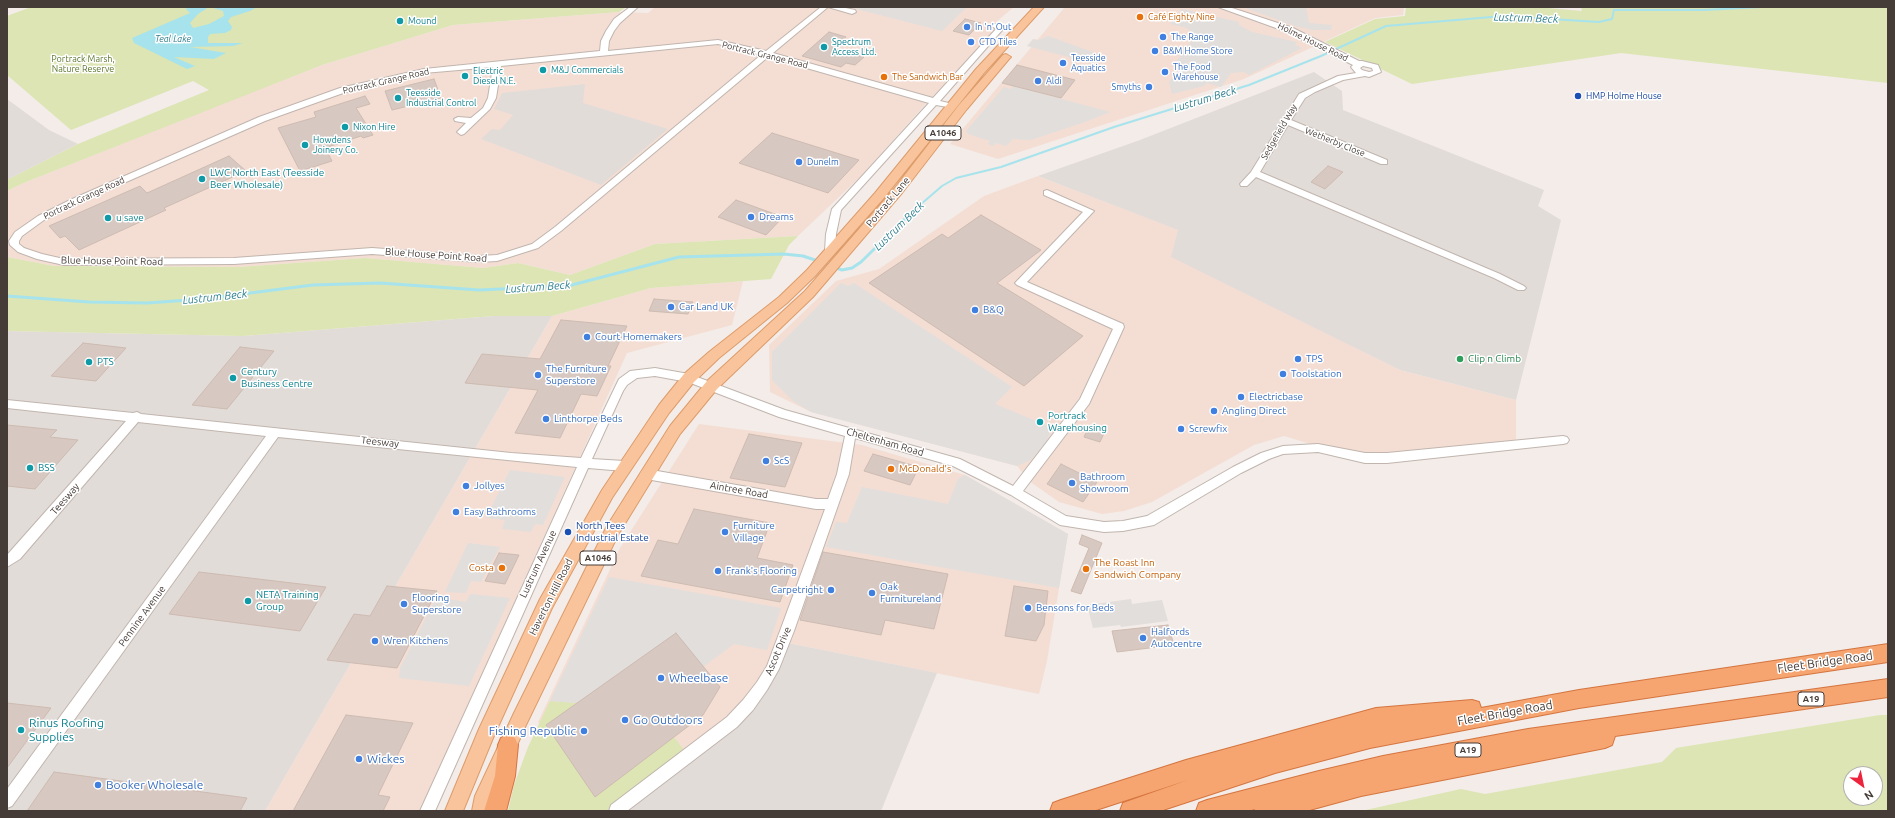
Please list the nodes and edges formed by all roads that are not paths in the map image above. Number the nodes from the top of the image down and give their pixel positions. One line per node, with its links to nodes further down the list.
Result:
1 (634, 7): 11 (street)
2 (825, 7): 12 (street, Blue House Point Road)
3 (832, 7): 7 (street)
4 (1039, 7): 18 (main road, Portrack Lane / A1046)
5 (1050, 7): 28 (main road, Portrack Lane / A1046)
6 (1222, 7): 14 (street, Holme House Road)
7 (852, 12)
8 (996, 26): 10 (street)
9 (981, 34): 10 (street)
10 (992, 38): 17 (street)
11 (604, 53): 12 (street, Portrack Grange Road); 13 (street, Portrack Grange Road)
12 (768, 54): 17 (street, Portrack Grange Road); 27 (street, Blue House Point Road)
13 (497, 64): 20 (street); 27 (street, Portrack Grange Road)
14 (1357, 66): 15 (street); 15 (street); 16 (street)
15 (1365, 74): 16 (street, Sedgefield Way)
16 (1341, 78): 21 (street, Sedgefield Way)
17 (934, 102): 18 (street, Portrack Grange Road); 28 (street)
18 (950, 106): 28 (main road, Portrack Lane / A1046)
19 (458, 119): 20 (street)
20 (472, 121): 22 (street)
21 (1286, 121): 23 (street, Wetherby Close); 24 (street, Sedgefield Way)
22 (461, 132)
23 (1384, 162)
24 (1256, 172): 25 (street, Sedgefield Way); 30 (street)
25 (1244, 184)
26 (1047, 193): 41 (street)
27 (14, 241)
28 (831, 255): 29 (main road, Portrack Lane / A1046)
29 (817, 275): 31 (main road, Portrack Lane / A1046); 32 (main road, Portrack Lane / A1046)
30 (1522, 288)
31 (689, 378): 32 (street, Cheltenham Road); 38 (street, Lustrum Avenue); 39 (main road, Haverton Hill Road / A1046)
32 (712, 386): 36 (street, Cheltenham Road); 40 (main road, A1046)
33 (7, 404): 34 (street, Teesway)
34 (137, 416): 35 (street, Teesway); 43 (street, Teesway)
35 (276, 431): 38 (street, Teesway); 49 (street, Pennine Avenue)
36 (852, 433): 41 (street, Cheltenham Road); 42 (street, Ascot Drive)
37 (1563, 440): 41 (street, Cheltenham Road)
38 (585, 464): 39 (street, Teesway); 51 (street, Lustrum Avenue)
39 (624, 466): 52 (main road, Haverton Hill Road / A1046)
40 (646, 474): 42 (street, Aintree Road); 48 (main road, A1046)
41 (1015, 492)
42 (832, 504): 50 (street, Ascot Drive)
43 (7, 562)
44 (1888, 653): 46 (highway, Fleet Bridge Road)
45 (1888, 688): 47 (highway, A19)
46 (1579, 699): 55 (highway); 56 (highway, Fleet Bridge Road)
47 (1734, 711): 57 (highway, A19); 58 (highway, A19)
48 (508, 745): 53 (main road, A1046); 54 (highway, A1046)
49 (7, 801)
50 (616, 810)
51 (427, 811)
52 (454, 811)
53 (481, 811)
54 (495, 811)
55 (1061, 811)
56 (1131, 811)
57 (1207, 811)
58 (1265, 811)

